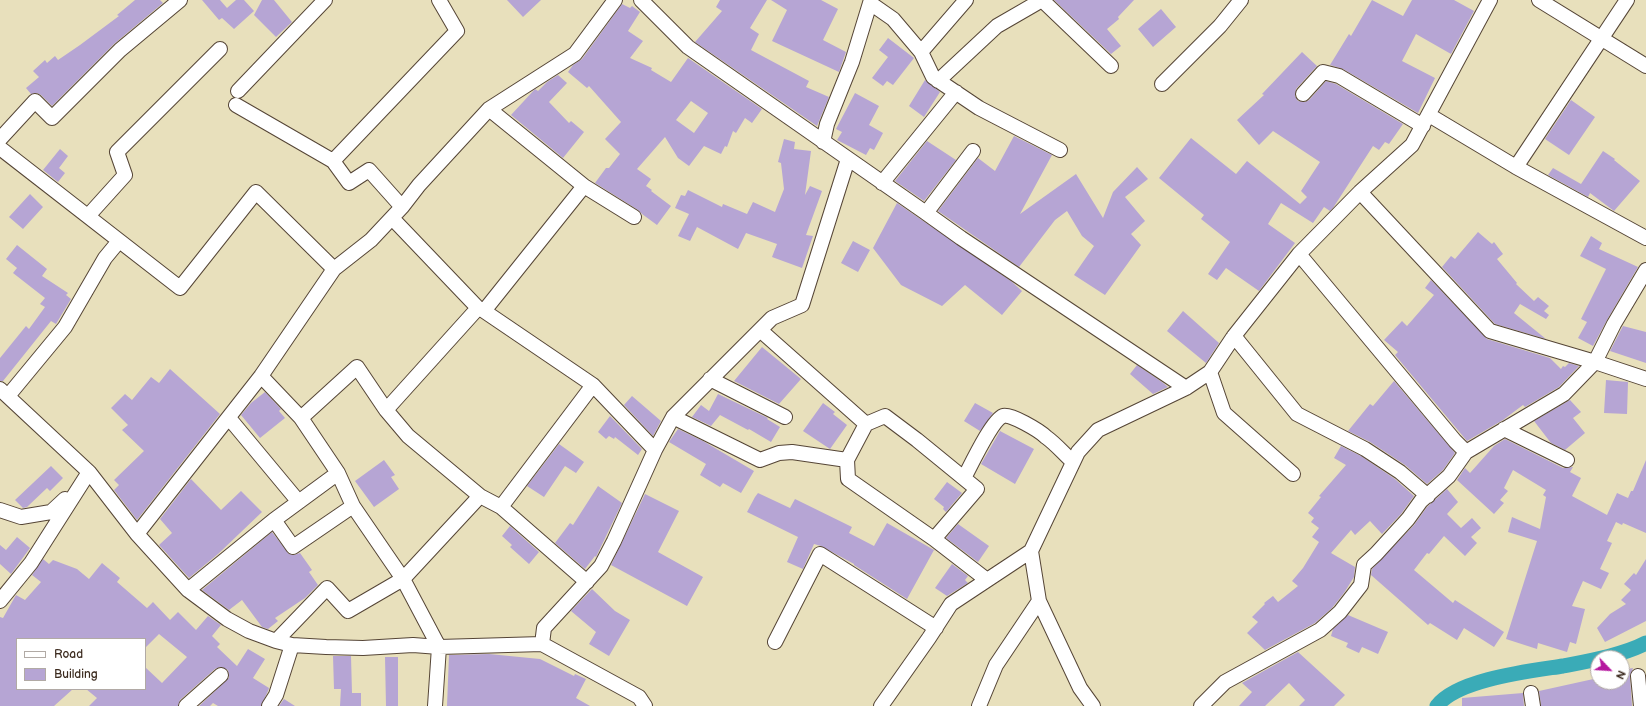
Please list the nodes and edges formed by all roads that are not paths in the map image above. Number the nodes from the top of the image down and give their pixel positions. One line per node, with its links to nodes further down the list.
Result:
1 (180, 0): 26 (street)
2 (326, 0): 20 (street)
3 (439, 0): 32 (street)
4 (615, 0): 24 (street)
5 (641, 0): 27 (street)
6 (966, 0): 15 (street)
7 (1042, 0): 16 (street); 18 (street)
8 (1241, 0): 19 (street)
9 (1490, 0): 25 (street)
10 (1539, 0): 13 (street)
11 (1627, 0): 13 (street)
12 (870, 2): 15 (street); 27 (street)
13 (1601, 39): 17 (street); 33 (street)
14 (220, 49): 39 (street)
15 (921, 52): 18 (street)
16 (1111, 66)
17 (1646, 66)
18 (938, 81): 21 (street)
19 (1162, 84)
20 (238, 91)
21 (956, 92): 29 (street); 34 (street)
22 (1302, 94): 25 (street)
23 (236, 105): 32 (street)
24 (489, 109): 35 (street); 37 (street)
25 (1426, 120): 33 (street); 36 (street)
26 (0, 139)
27 (823, 142): 31 (street)
28 (0, 148): 39 (street)
29 (1060, 150)
30 (973, 151): 38 (street)
31 (848, 159): 34 (street); 47 (street)
32 (333, 161): 37 (street)
33 (1516, 167): 42 (street)
34 (882, 183): 38 (street)
35 (584, 186): 40 (street); 54 (street)
36 (1360, 192): 44 (street); 49 (street)
37 (402, 207): 41 (street)
38 (926, 213): 55 (street)
39 (88, 216): 43 (street)
40 (634, 217)
41 (392, 218): 45 (street); 57 (street)
42 (1646, 238)
43 (119, 241): 45 (street); 56 (street)
44 (1299, 254): 48 (street); 65 (street)
45 (334, 269): 51 (street)
46 (1646, 270): 49 (street)
47 (760, 330): 52 (street); 62 (street)
48 (1234, 336): 50 (street); 74 (street)
49 (1595, 362): 53 (street); 63 (street)
50 (1210, 372): 55 (street); 70 (street)
51 (261, 376): 60 (street); 61 (street)
52 (710, 378): 58 (street); 59 (street)
53 (1646, 379)
54 (593, 385): 64 (street); 77 (street)
55 (1186, 388): 68 (street)
56 (4, 393): 71 (street)
57 (386, 410): 61 (street); 73 (street)
58 (673, 417): 64 (street); 66 (street)
59 (785, 417)
60 (229, 418): 75 (street); 80 (street)
61 (301, 418): 69 (street)
62 (866, 424): 66 (street); 72 (street)
63 (1504, 429): 65 (street); 67 (street)
64 (655, 450): 85 (street)
65 (1466, 452): 74 (street)
66 (847, 460): 81 (street)
67 (1568, 460)
68 (1073, 462): 72 (street); 82 (street)
69 (338, 473): 75 (street); 76 (street)
70 (1293, 474)
71 (86, 477): 78 (street); 80 (street); 87 (street)
72 (964, 478): 81 (street)
73 (480, 496): 77 (street); 83 (street)
74 (1428, 496): 104 (street)
75 (298, 501): 79 (street)
76 (353, 506): 79 (street); 83 (street)
77 (501, 508): 85 (street)
78 (0, 510)
79 (274, 520): 86 (street)
80 (137, 534): 86 (street)
81 (934, 539): 84 (street)
82 (1031, 551): 84 (street); 88 (street)
83 (403, 579): 90 (street); 94 (street)
84 (987, 580): 89 (street)
85 (587, 582): 92 (street)
86 (188, 590): 90 (street)
87 (0, 601)
88 (1039, 601): 102 (street); 103 (street)
89 (936, 628): 91 (street); 101 (street)
90 (276, 641): 93 (street)
91 (775, 642)
92 (542, 644): 94 (street); 100 (street)
93 (292, 645): 94 (street); 98 (street)
94 (439, 647): 99 (street)
95 (221, 674): 97 (street)
96 (1638, 676): 105 (street)
97 (186, 706)
98 (269, 706)
99 (435, 706)
100 (645, 706)
101 (881, 706)
102 (978, 706)
103 (1093, 706)
104 (1201, 706)
105 (1641, 706)

